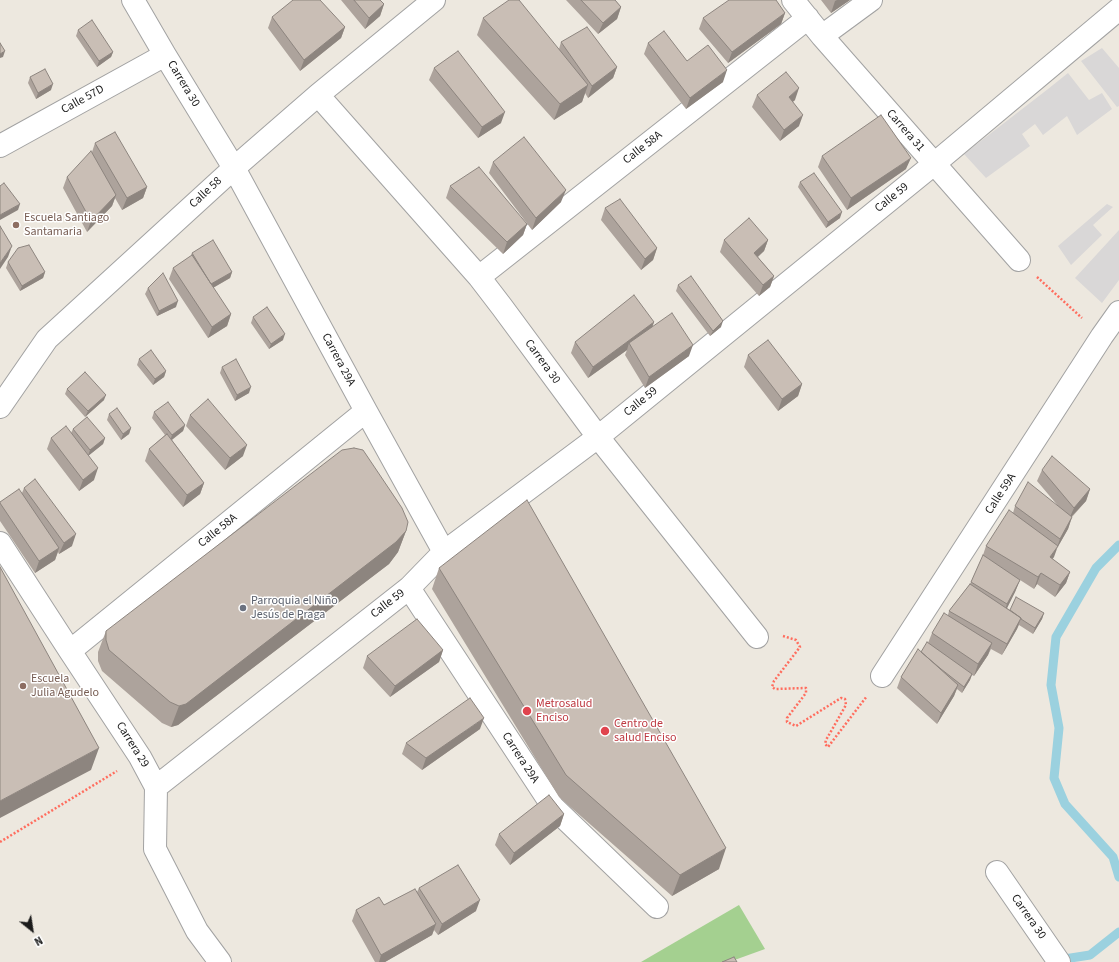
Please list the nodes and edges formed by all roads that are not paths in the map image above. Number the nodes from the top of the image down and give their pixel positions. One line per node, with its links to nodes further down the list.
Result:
1 (133, 0): 8 (street, Carrera 30)
2 (434, 0): 9 (street, Calle 58)
3 (793, 0): 6 (street, Carrera 31)
4 (871, 0): 7 (street)
5 (1119, 9): 11 (street, Calle 59)
6 (808, 18): 7 (street, Carrera 31); 14 (street, Calle 58A)
7 (822, 36): 11 (street, Carrera 31)
8 (165, 55): 10 (street, Calle 57D); 12 (street, Carrera 30)
9 (318, 95): 12 (street, Calle 58); 14 (street, Carrera 30)
10 (0, 146)
11 (934, 164): 13 (street, Carrera 31); 18 (street, Calle 59)
12 (234, 168): 16 (street, Calle 58); 17 (street, Carrera 29A)
13 (1019, 260)
14 (479, 277): 18 (street, Carrera 30)
15 (1119, 312): 24 (street, Calle 59A)
16 (0, 407)
17 (366, 411): 20 (street, Carrera 29A); 23 (street, Calle 58A)
18 (598, 437): 20 (street, Calle 59); 22 (street, Carrera 30)
19 (0, 543): 23 (street, Carrera 29)
20 (444, 552): 21 (street, Calle 59)
21 (409, 588): 25 (street, Calle 59); 27 (street, Carrera 29A)
22 (757, 637)
23 (70, 651): 25 (street, Carrera 29)
24 (882, 676)
25 (156, 787): 28 (street, Carrera 29)
26 (996, 872): 29 (street, Carrera 30)
27 (657, 907)
28 (220, 962)
29 (1059, 962)

